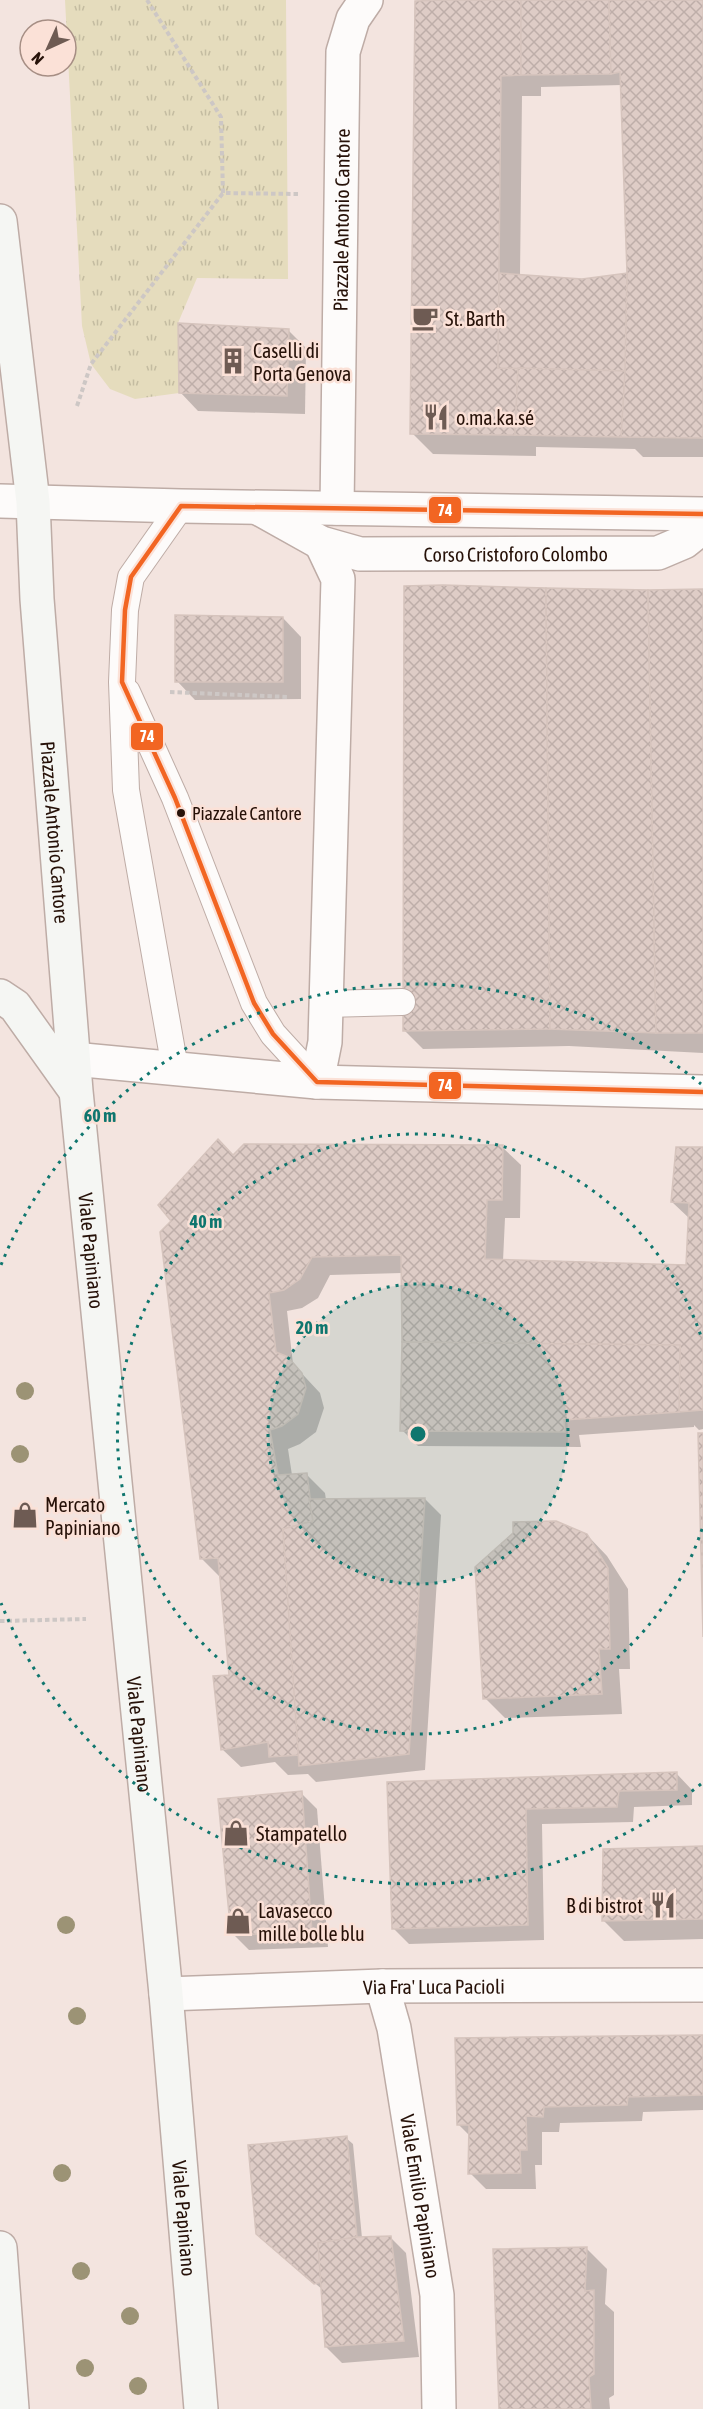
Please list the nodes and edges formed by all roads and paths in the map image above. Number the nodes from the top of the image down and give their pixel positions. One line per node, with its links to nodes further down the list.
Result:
1 (147, 0): 3 (path)
2 (366, 0): 11 (street, Piazzale Antonio Cantore)
3 (223, 193): 4 (path); 6 (path)
4 (299, 194)
5 (0, 221): 8 (main road, Piazzale Antonio Cantore)
6 (77, 406)
7 (0, 501): 8 (street)
8 (33, 502): 9 (street); 21 (main road, Piazzale Antonio Cantore)
9 (181, 506): 10 (street); 15 (lane)
10 (256, 507): 11 (street); 14 (street)
11 (337, 508): 12 (street)
12 (703, 514)
13 (703, 527): 14 (street, Corso Cristoforo Colombo)
14 (321, 543): 20 (street)
15 (122, 682): 22 (lane); 23 (lane)
16 (166, 692): 17 (path)
17 (289, 697)
18 (0, 996): 24 (main road)
19 (402, 1002): 20 (lane)
20 (326, 1004): 23 (street)
21 (74, 1059): 22 (street); 24 (main road, Viale Papiniano)
22 (175, 1068): 23 (street)
23 (317, 1082): 25 (street)
24 (76, 1091): 26 (main road, Viale Papiniano)
25 (703, 1092)
26 (129, 1617): 27 (path); 30 (main road, Viale Papiniano)
27 (0, 1621)
28 (703, 1985): 29 (street, Via Fra' Luca Pacioli)
29 (382, 1986): 30 (street, Via Fra' Luca Pacioli); 34 (street, Viale Emilio Papiniano)
30 (166, 1994): 33 (main road, Viale Papiniano)
31 (0, 2248): 32 (main road)
32 (12, 2409)
33 (201, 2409)
34 (439, 2409)

